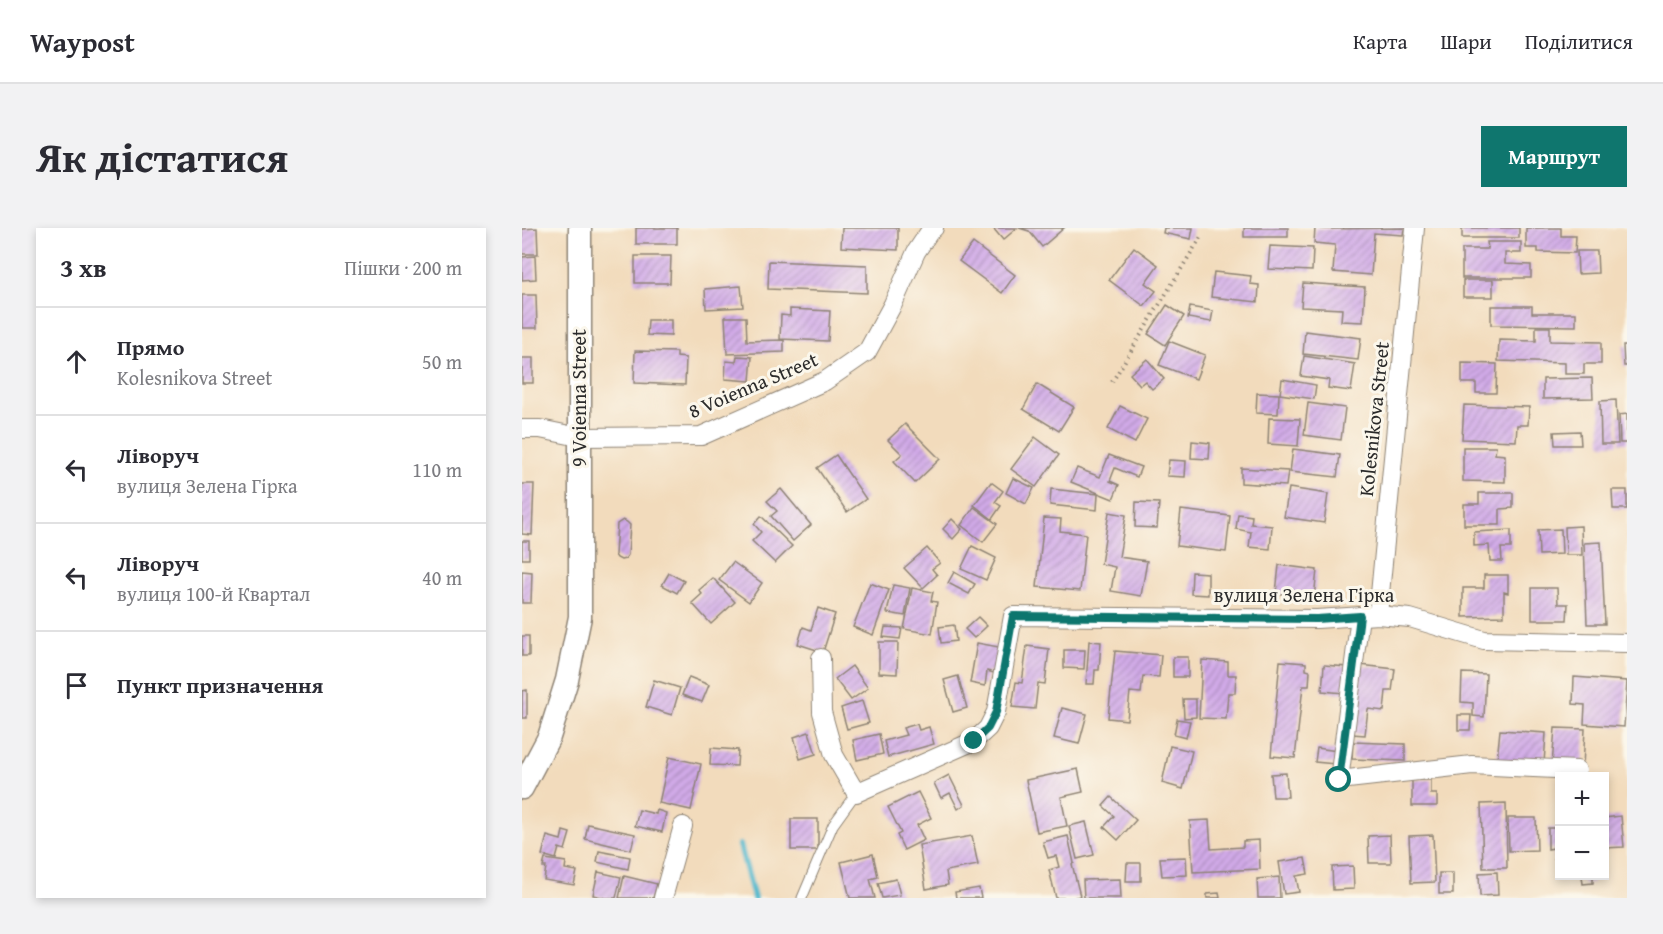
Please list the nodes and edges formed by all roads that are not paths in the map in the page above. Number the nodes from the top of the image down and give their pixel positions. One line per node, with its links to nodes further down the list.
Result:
1 (580, 228): 5 (street, 9 Voienna Street)
2 (934, 228): 5 (street, 8 Voienna Street)
3 (1415, 228): 6 (street, Kolesnikova Street)
4 (522, 429): 5 (street, 8 Voienna Street)
5 (579, 437): 9 (street, 9 Voienna Street)
6 (1369, 615): 7 (street, вулиця Зелена Гірка); 10 (street, Kolesnikova Street); 12 (street, вулиця Зелена Гірка)
7 (1627, 643)
8 (821, 658): 12 (street)
9 (528, 764): 11 (street, 9 Voienna Street)
10 (1577, 770)
11 (522, 788)
12 (856, 793): 15 (lane)
13 (683, 826): 14 (street)
14 (663, 898)
15 (802, 898)

